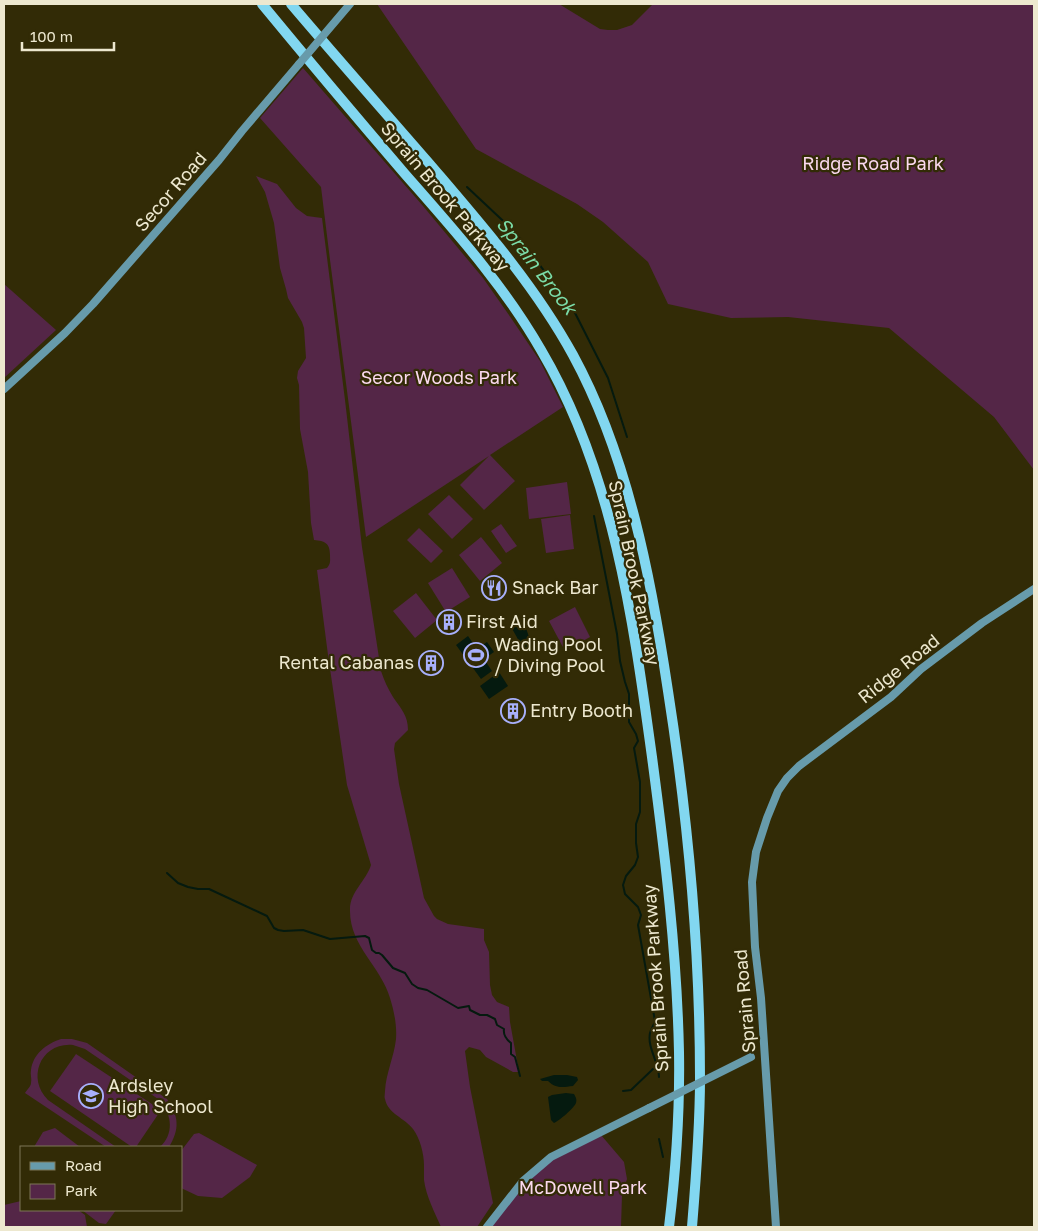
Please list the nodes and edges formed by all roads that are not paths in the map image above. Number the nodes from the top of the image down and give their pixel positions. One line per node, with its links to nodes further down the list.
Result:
1 (262, 4): 9 (highway, Sprain Brook Parkway)
2 (291, 4): 10 (highway, Sprain Brook Parkway)
3 (350, 4): 4 (street, Secor Road, bridge)
4 (4, 389)
5 (1034, 589): 6 (street, Ridge Road)
6 (787, 778): 7 (street, Sprain Road)
7 (765, 1051): 8 (street, bridge); 11 (street, Sprain Road)
8 (487, 1227)
9 (669, 1227)
10 (692, 1227)
11 (776, 1227)

